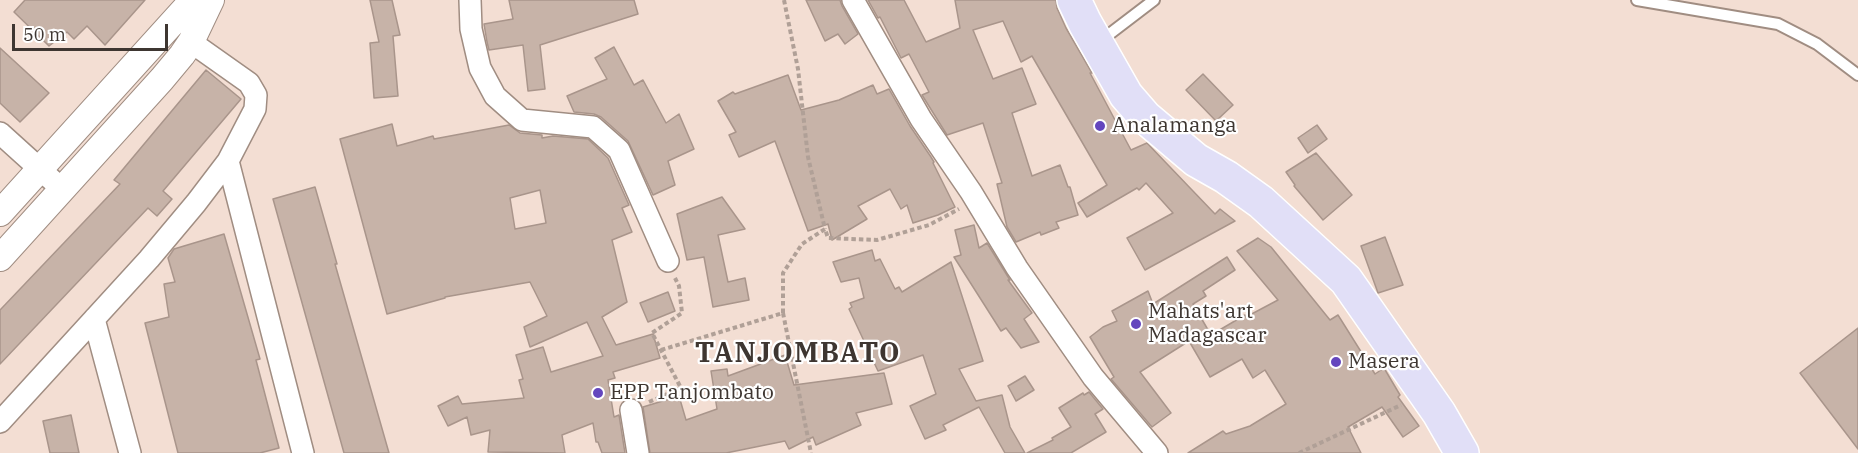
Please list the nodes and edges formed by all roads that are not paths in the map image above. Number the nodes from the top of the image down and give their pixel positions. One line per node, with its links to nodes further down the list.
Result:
1 (193, 0): 13 (street)
2 (211, 0): 8 (street)
3 (470, 0): 17 (street)
4 (853, 0): 24 (street)
5 (1074, 0): 9 (main road)
6 (1154, 0): 9 (lane)
7 (1637, 0): 10 (lane)
8 (191, 42): 12 (street); 14 (street)
9 (1097, 44): 25 (main road)
10 (1858, 75)
11 (0, 133): 13 (street)
12 (228, 161): 18 (street); 22 (street)
13 (40, 170): 14 (street); 15 (street)
14 (63, 190): 16 (street)
15 (0, 213)
16 (0, 258)
17 (668, 261)
18 (94, 319): 20 (street); 21 (street)
19 (631, 410): 23 (street)
20 (0, 422)
21 (130, 453)
22 (303, 453)
23 (638, 453)
24 (1157, 453)
25 (1462, 453)

